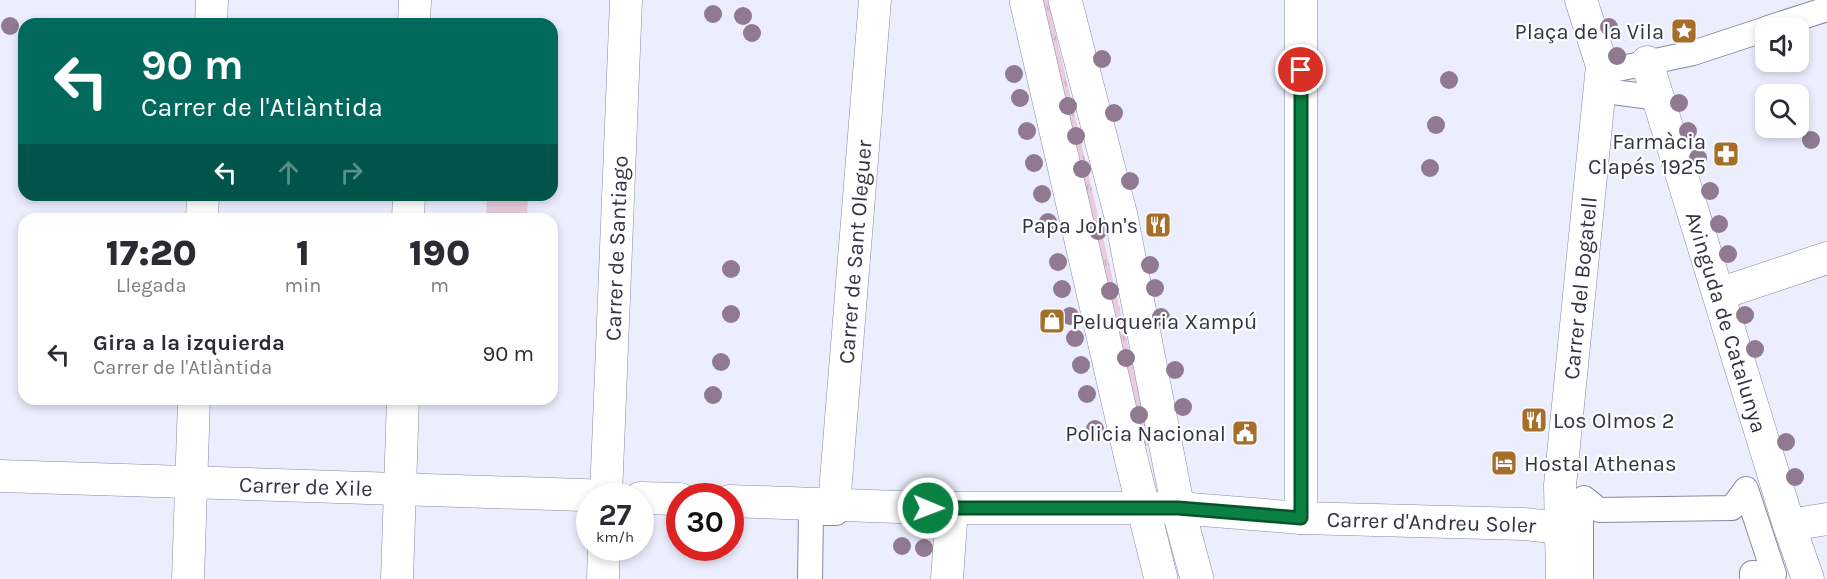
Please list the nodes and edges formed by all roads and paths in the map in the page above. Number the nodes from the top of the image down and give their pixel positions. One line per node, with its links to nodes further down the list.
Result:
1 (212, 0): 10 (street)
2 (415, 0): 11 (street)
3 (626, 0): 22 (street, Carrer de Santiago)
4 (875, 0): 26 (street, Carrer de Sant Oleguer)
5 (1026, 0): 28 (street)
6 (1065, 0): 29 (street)
7 (1301, 0): 30 (street)
8 (1581, 0): 32 (street, Carrer del Bogatell)
9 (1827, 9): 12 (street)
10 (211, 18)
11 (414, 18)
12 (1800, 18)
13 (1755, 33): 14 (street)
14 (1647, 62): 15 (street, Avinguda de Catalunya); 15 (street)
15 (1659, 98): 17 (street, Avinguda de Catalunya)
16 (1827, 258): 17 (street)
17 (1719, 294): 34 (street, Avinguda de Catalunya)
18 (194, 405): 21 (street)
19 (403, 405): 23 (street)
20 (0, 476): 21 (street, Carrer de Xile)
21 (190, 483): 23 (street, Carrer de Xile); 37 (street)
22 (607, 483)
23 (400, 489): 24 (street, Carrer de Xile); 38 (street)
24 (576, 495)
25 (744, 501): 26 (street)
26 (834, 504): 27 (street, Carrer d'Andreu Soler)
27 (952, 508): 28 (street, Carrer d'Andreu Soler); 42 (street)
28 (1145, 508): 29 (street, Carrer d'Andreu Soler); 43 (street)
29 (1178, 508): 30 (street, Carrer d'Andreu Soler); 44 (street)
30 (1301, 518): 32 (street, Carrer d'Andreu Soler)
31 (1827, 519): 34 (street)
32 (1571, 523): 33 (street); 33 (street); 45 (street, Carrer del Bogatell); 46 (street)
33 (1758, 525): 36 (street)
34 (1789, 525): 47 (street, Avinguda de Catalunya)
35 (604, 561): 39 (street)
36 (1752, 577)
37 (188, 579)
38 (397, 579)
39 (603, 579)
40 (810, 579): 41 (street)
41 (937, 579)
42 (947, 579)
43 (1161, 579)
44 (1197, 579)
45 (1562, 579)
46 (1581, 579)
47 (1808, 579)

